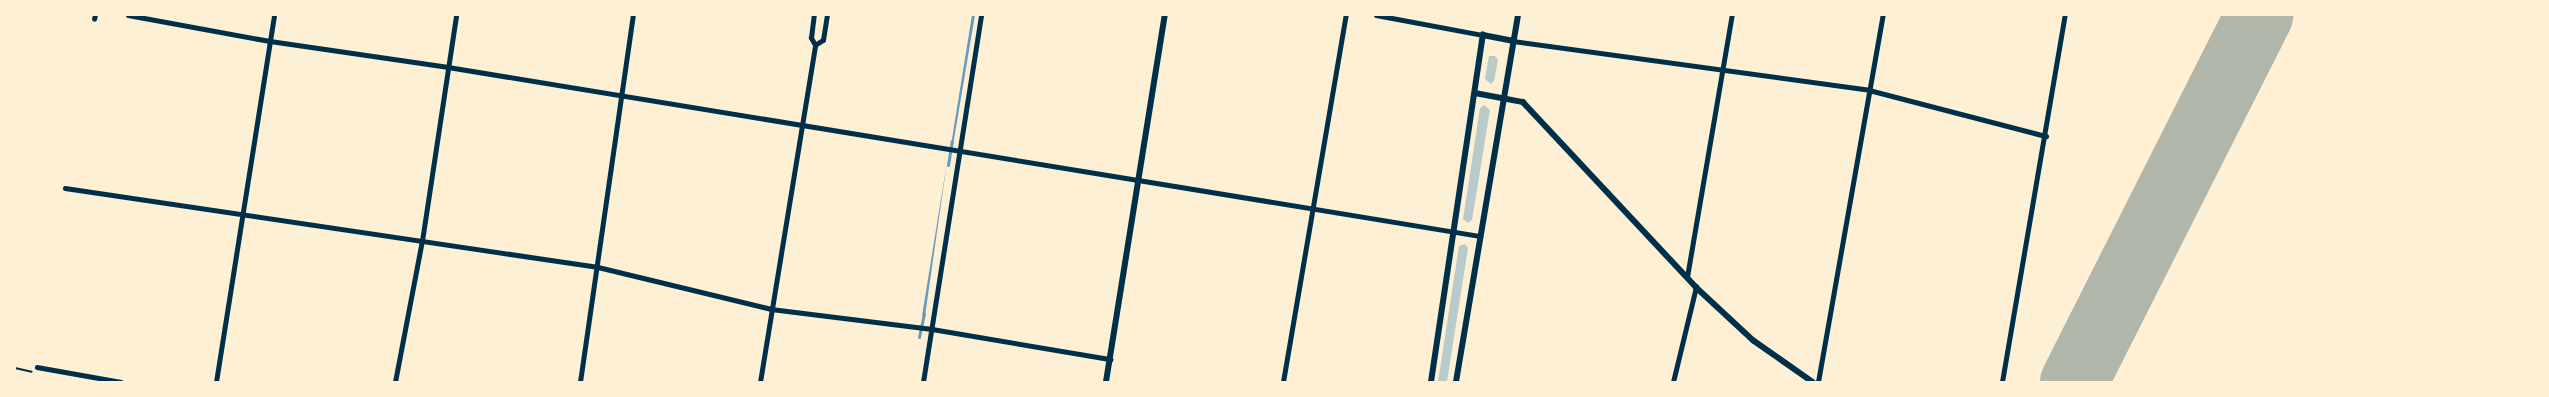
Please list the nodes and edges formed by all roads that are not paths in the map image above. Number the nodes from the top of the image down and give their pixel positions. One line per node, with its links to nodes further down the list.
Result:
1 (128, 15): 16 (street)
2 (274, 15): 16 (street)
3 (456, 15): 19 (street)
4 (633, 15): 23 (street)
5 (814, 15): 18 (street)
6 (828, 15): 18 (street)
7 (981, 15): 27 (street)
8 (1165, 15): 28 (street)
9 (1346, 15): 30 (street)
10 (1376, 15): 15 (street)
11 (1518, 15): 17 (street)
12 (1732, 15): 20 (street)
13 (1883, 15): 21 (street)
14 (2066, 15): 26 (street)
15 (1484, 36): 17 (street); 22 (street)
16 (270, 41): 19 (street); 31 (street)
17 (1513, 42): 20 (street); 24 (street)
18 (815, 45): 25 (street)
19 (448, 67): 23 (street); 34 (street)
20 (1723, 69): 21 (street); 36 (street)
21 (1869, 90): 26 (street); 54 (street)
22 (1475, 93): 24 (street); 32 (street)
23 (622, 96): 25 (street); 35 (street)
24 (1502, 98): 33 (street); 36 (street)
25 (801, 127): 27 (street); 38 (street)
26 (2046, 136): 55 (street)
27 (960, 152): 28 (street); 39 (street)
28 (1140, 178): 30 (street); 40 (street)
29 (65, 188): 31 (street)
30 (1311, 209): 32 (street); 49 (street)
31 (242, 216): 34 (street); 43 (street)
32 (1454, 231): 33 (street); 50 (street)
33 (1480, 236): 51 (street)
34 (422, 241): 35 (street); 44 (street)
35 (598, 267): 38 (street); 45 (street)
36 (1687, 277): 37 (street)
37 (1696, 287): 52 (street); 53 (street)
38 (770, 309): 39 (street); 46 (street)
39 (932, 329): 40 (street); 47 (street)
40 (1110, 359): 48 (street)
41 (37, 370): 42 (street)
42 (121, 382)
43 (216, 382)
44 (395, 382)
45 (580, 382)
46 (760, 382)
47 (923, 382)
48 (1106, 382)
49 (1282, 382)
50 (1431, 382)
51 (1456, 382)
52 (1673, 382)
53 (1813, 382)
54 (1818, 382)
55 (2002, 382)

